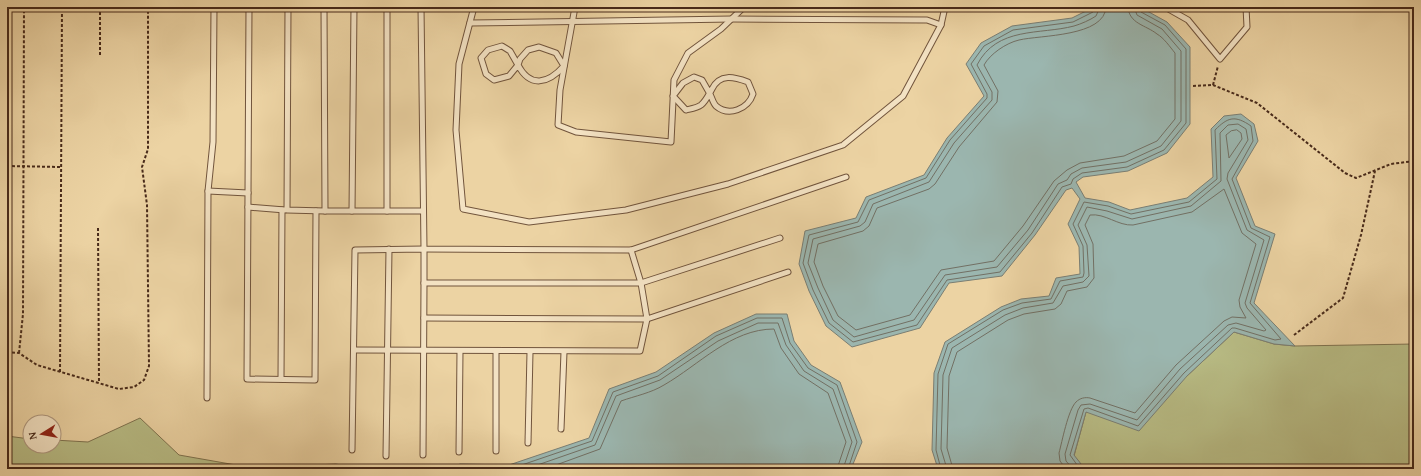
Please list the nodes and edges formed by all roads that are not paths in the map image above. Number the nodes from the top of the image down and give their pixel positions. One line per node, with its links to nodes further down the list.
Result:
1 (214, 7): 23 (lane)
2 (249, 7): 24 (lane)
3 (288, 7): 26 (lane)
4 (324, 7): 28 (lane)
5 (354, 7): 29 (lane)
6 (387, 7): 30 (lane)
7 (421, 7): 31 (lane)
8 (474, 7): 16 (lane)
9 (575, 7): 15 (lane)
10 (744, 7): 14 (lane)
11 (945, 7): 17 (lane)
12 (1164, 7): 13 (lane)
13 (1246, 7)
14 (732, 19): 15 (lane); 17 (lane); 21 (lane)
15 (572, 22): 16 (lane); 19 (lane)
16 (470, 23): 17 (lane)
17 (941, 25)
18 (518, 65): 18 (lane); 19 (lane); 19 (lane)
19 (564, 66): 21 (lane)
20 (710, 94): 20 (lane); 21 (lane); 21 (lane)
21 (673, 96)
22 (846, 177): 35 (lane)
23 (208, 191): 24 (lane); 49 (lane)
24 (248, 193): 25 (lane)
25 (248, 207): 26 (lane); 48 (lane)
26 (284, 210): 27 (lane); 48 (lane)
27 (316, 211): 28 (lane); 48 (lane)
28 (325, 211): 29 (lane)
29 (352, 211): 30 (lane)
30 (387, 211): 31 (lane)
31 (423, 211): 34 (lane)
32 (780, 238): 38 (lane)
33 (389, 249): 34 (lane); 41 (lane); 42 (lane)
34 (424, 249): 35 (lane); 37 (lane)
35 (631, 250): 38 (lane)
36 (788, 272): 40 (lane)
37 (424, 283): 38 (lane); 39 (lane)
38 (641, 283): 40 (lane)
39 (424, 318): 40 (lane); 43 (lane)
40 (647, 318): 47 (lane)
41 (354, 350): 42 (lane); 52 (lane)
42 (388, 350): 43 (lane); 56 (lane)
43 (424, 351): 44 (lane); 55 (lane)
44 (460, 351): 45 (lane); 54 (lane)
45 (496, 351): 46 (lane); 53 (lane)
46 (530, 352): 47 (lane); 51 (lane)
47 (564, 352): 50 (lane)
48 (282, 379)
49 (208, 398)
50 (562, 429)
51 (528, 443)
52 (352, 450)
53 (496, 451)
54 (459, 452)
55 (423, 455)
56 (386, 456)

